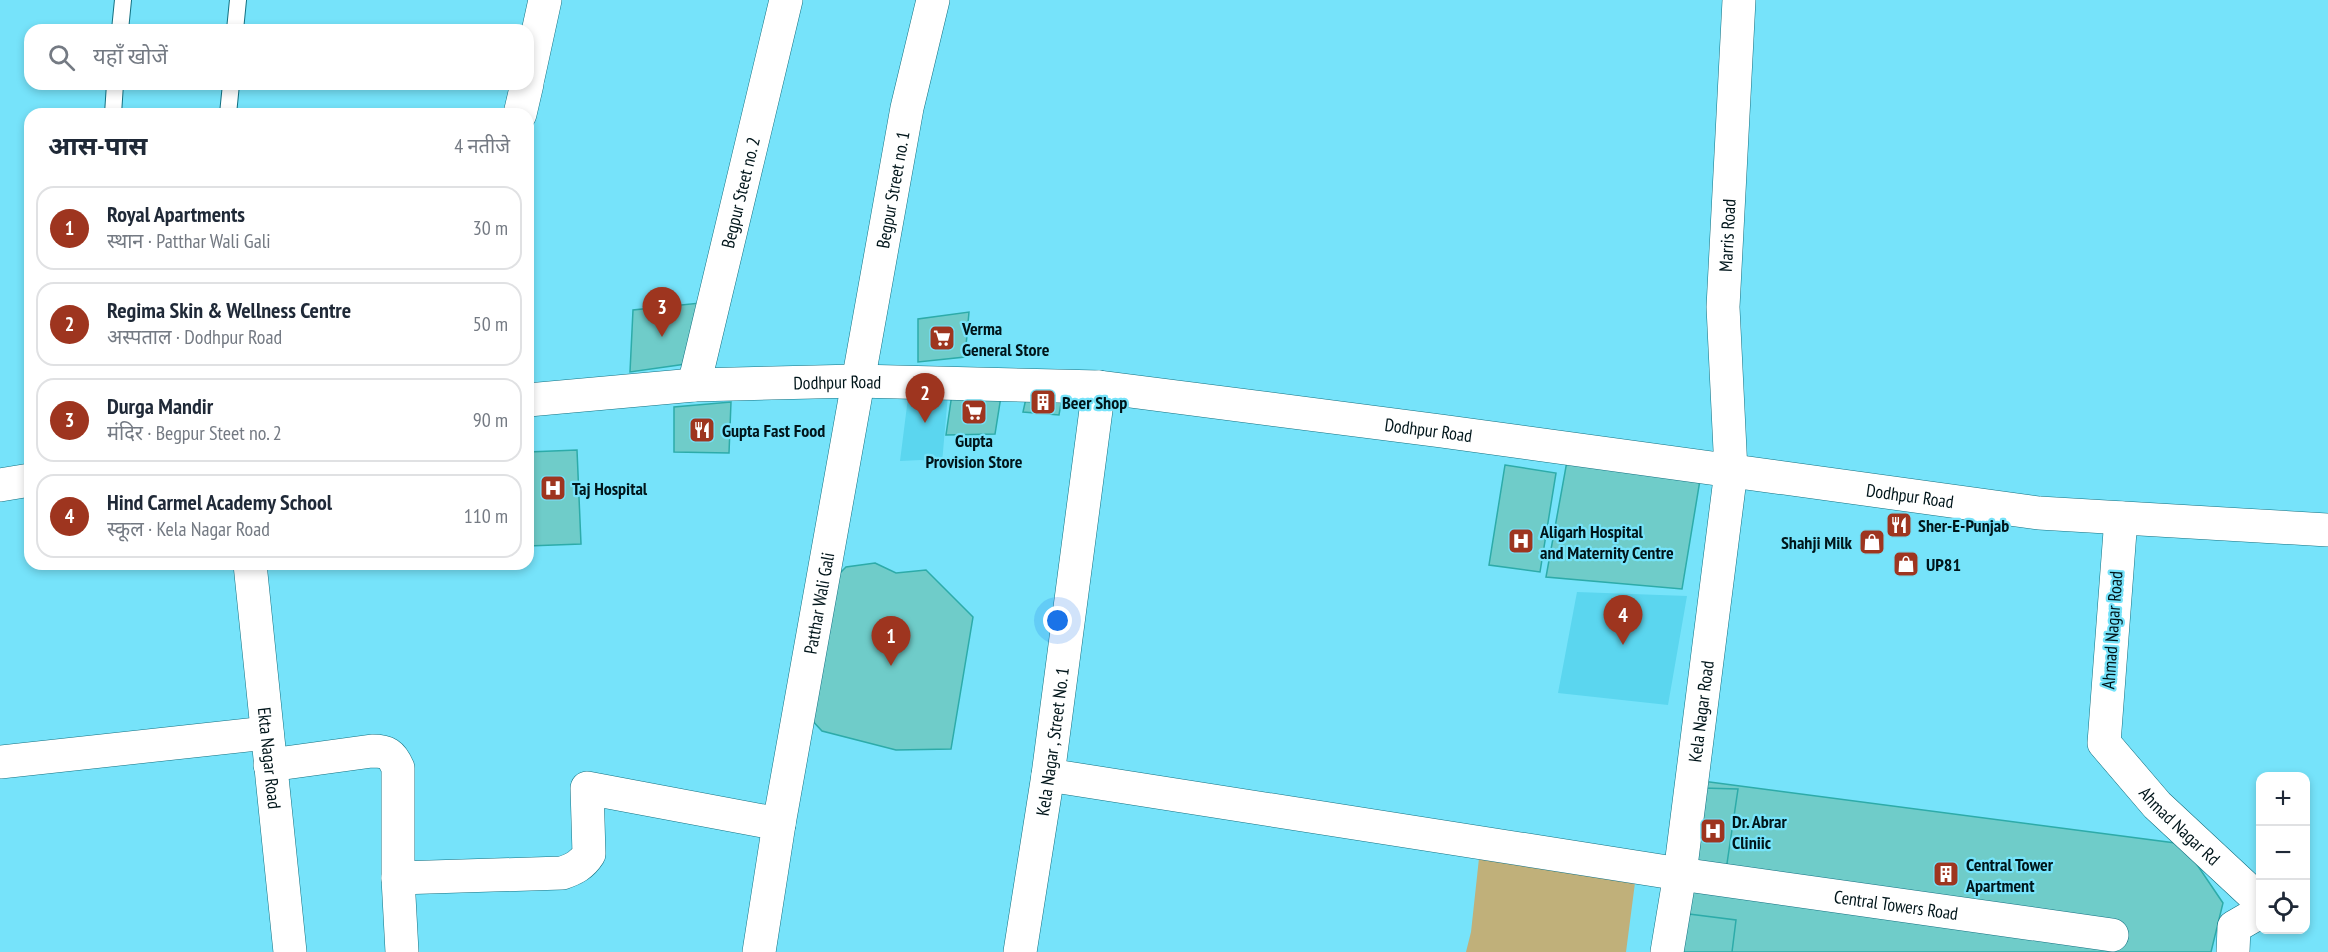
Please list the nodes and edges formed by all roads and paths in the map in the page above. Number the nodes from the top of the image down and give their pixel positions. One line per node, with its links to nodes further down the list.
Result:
1 (123, 0): 7 (lane)
2 (238, 0): 8 (lane)
3 (545, 0): 9 (street)
4 (786, 0): 17 (street, Begpur Steet no. 2)
5 (933, 0): 16 (street, Begpur Street no. 1)
6 (1739, 0): 20 (street, Marris Road)
7 (121, 24)
8 (236, 24)
9 (534, 50)
10 (115, 90): 13 (lane)
11 (230, 90): 14 (lane)
12 (526, 90): 15 (street)
13 (114, 108)
14 (229, 108)
15 (521, 108)
16 (857, 381): 17 (street, Dodhpur Road); 18 (street, Dodhpur Road); 30 (street, Patthar Wali Gali)
17 (694, 385): 19 (street, Dodhpur Road)
18 (1099, 387): 20 (street, Dodhpur Road); 29 (street, Kela Nagar , Street No. 1)
19 (534, 399)
20 (1731, 471): 23 (street, Dodhpur Road); 31 (street, Kela Nagar Road)
21 (24, 481): 22 (street)
22 (0, 485)
23 (2121, 518): 24 (street, Dodhpur Road); 26 (street, Ahmad Nagar Road)
24 (2328, 530)
25 (251, 570): 27 (street, Ekta Nagar Road)
26 (2104, 743): 33 (street, Ahmad Nagar Rd)
27 (269, 749): 28 (street); 32 (street); 36 (street, Ekta Nagar Road)
28 (0, 762)
29 (1048, 775): 31 (street, Central Towers Road); 39 (street, Kela Nagar , Street No. 1)
30 (778, 824): 32 (street); 38 (street, Patthar Wali Gali)
31 (1680, 874): 35 (street, Central Towers Road); 40 (street, Kela Nagar Road)
32 (398, 878): 37 (street)
33 (2256, 897)
34 (2256, 914): 41 (street)
35 (2112, 935)
36 (290, 952)
37 (402, 952)
38 (759, 952)
39 (1020, 952)
40 (1667, 952)
41 (2233, 952)

